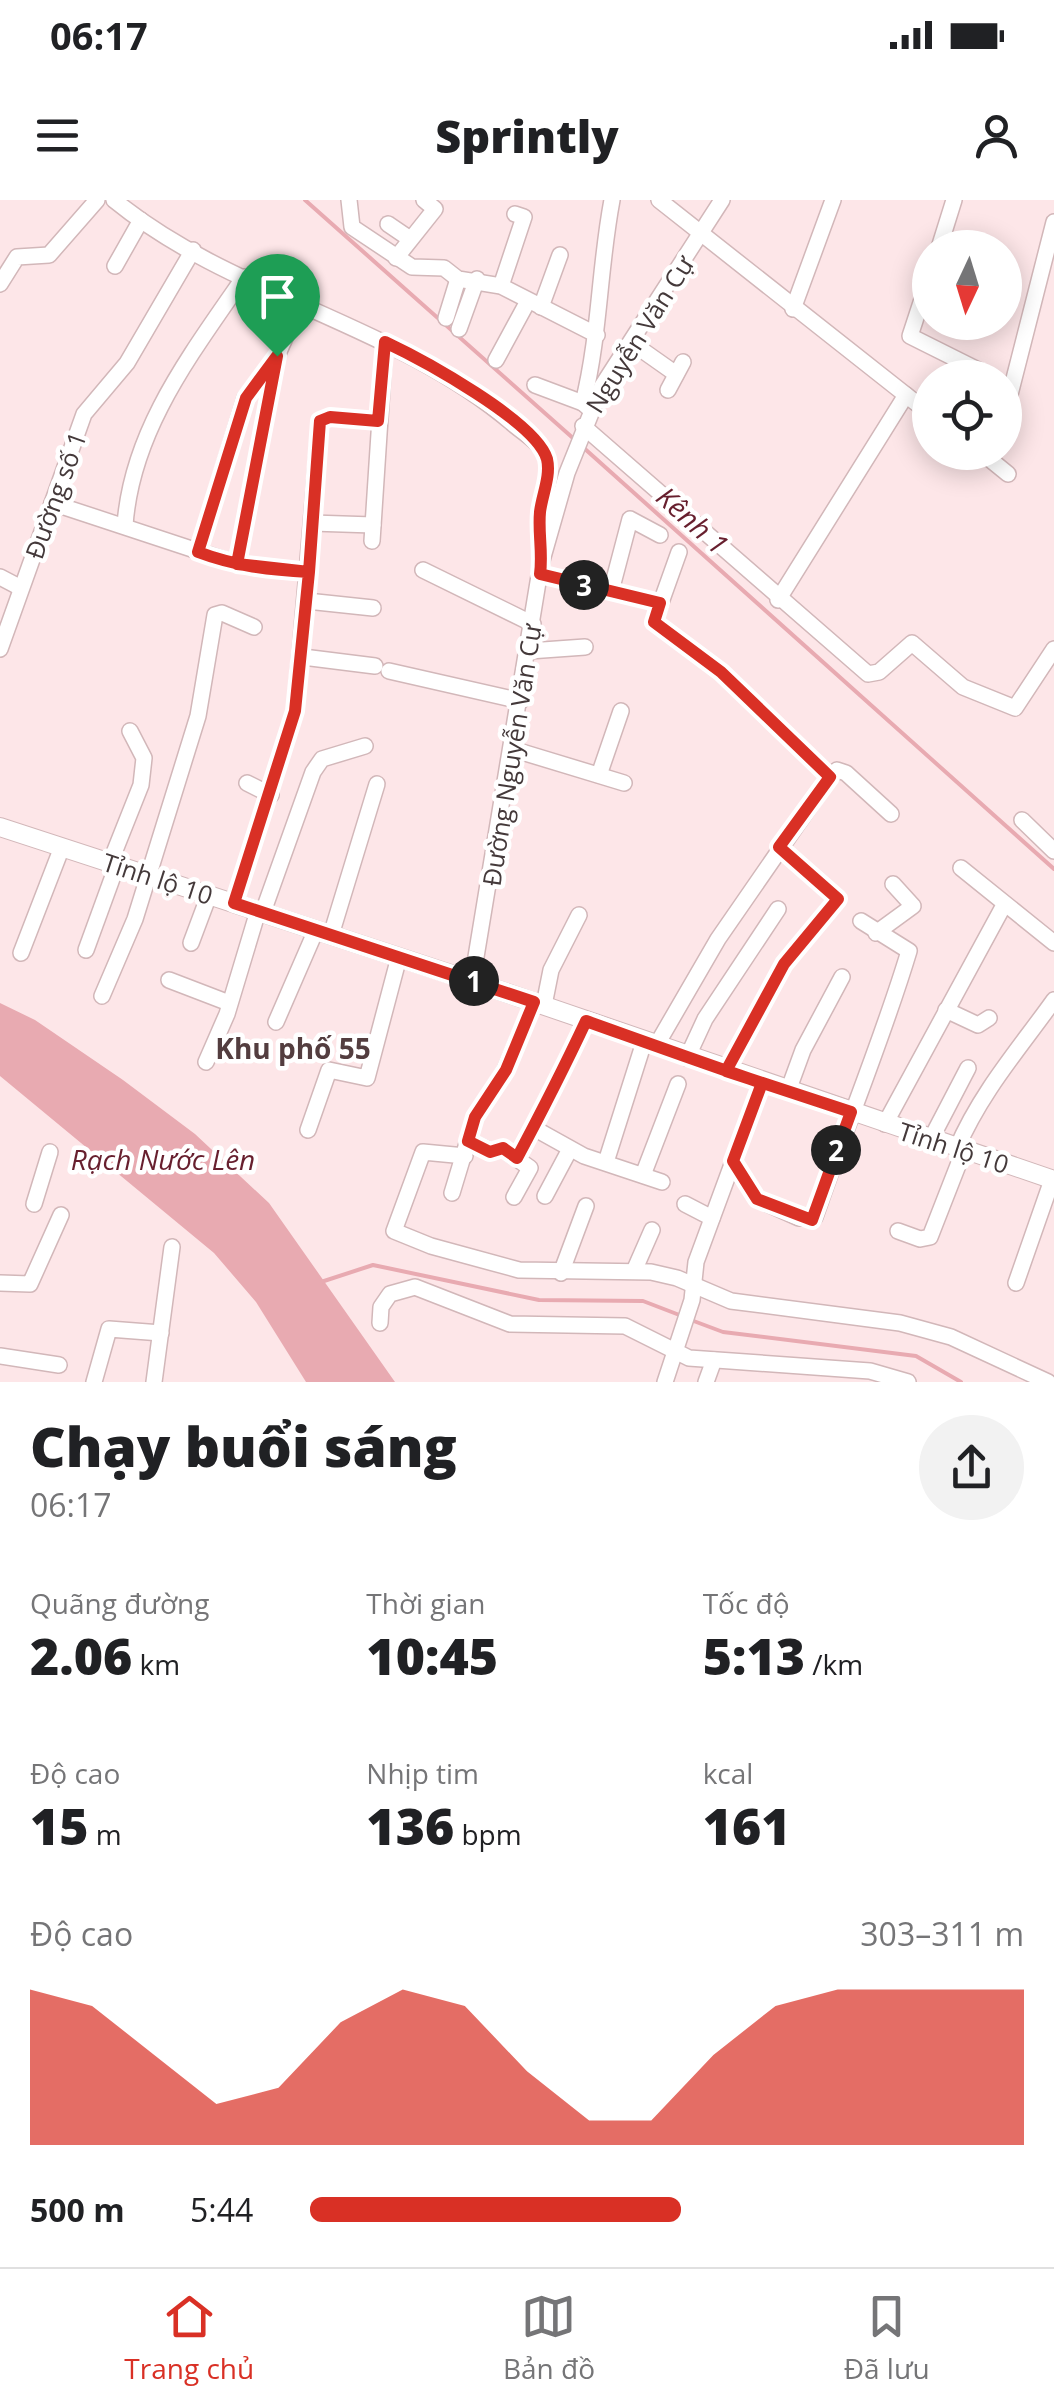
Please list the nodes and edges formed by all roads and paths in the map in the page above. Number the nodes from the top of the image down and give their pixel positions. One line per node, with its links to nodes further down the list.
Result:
1 (97, 200): 24 (street)
2 (114, 200): 11 (street)
3 (348, 200): 19 (street)
4 (424, 200): 16 (street)
5 (612, 200): 29 (street)
6 (659, 200): 15 (street)
7 (722, 200): 15 (street, Nguyễn Văn Cự)
8 (832, 200): 28 (street)
9 (954, 200): 14 (street)
10 (515, 214): 25 (street)
11 (140, 220): 17 (street); 20 (street)
12 (1054, 222): 36 (street)
13 (388, 224): 16 (street)
14 (945, 230)
15 (701, 234): 28 (street); 32 (street, Nguyễn Văn Cự)
16 (410, 239): 19 (street)
17 (193, 250): 21 (street); 47 (street, Đường số 1)
18 (560, 255): 27 (street)
19 (396, 258): 22 (street)
20 (114, 266)
21 (244, 277): 26 (street); 49 (street)
22 (458, 279): 23 (street); 23 (street)
23 (477, 279): 25 (street)
24 (0, 284)
25 (501, 286): 27 (street)
26 (300, 304): 31 (street); 33 (street)
27 (535, 304): 29 (street); 34 (street)
28 (793, 309): 39 (street)
29 (597, 336): 41 (street)
30 (918, 340): 35 (street)
31 (385, 342): 42 (street); 53 (street)
32 (632, 343): 38 (street); 41 (street, Nguyễn Văn Cự)
33 (277, 356): 51 (street); 54 (street)
34 (496, 360)
35 (958, 360)
36 (1019, 360)
37 (535, 385): 41 (street)
38 (668, 390)
39 (906, 395): 40 (street); 61 (street)
40 (912, 400)
41 (587, 406): 43 (street, Nguyễn Văn Cự)
42 (378, 421): 48 (street); 48 (street)
43 (583, 426): 45 (street, Nguyễn Văn Cự); 61 (street)
44 (1004, 470): 46 (street)
45 (567, 472): 53 (street, Đường Nguyễn Văn Cự)
46 (1008, 474)
47 (52, 503): 49 (street); 59 (street, Đường số 1)
48 (312, 523): 56 (street)
49 (125, 525): 51 (street)
50 (660, 535): 60 (street)
51 (198, 552): 54 (street)
52 (679, 552): 63 (street)
53 (544, 553): 57 (street, Đường Nguyễn Văn Cự)
54 (237, 564): 56 (street)
55 (423, 570): 65 (street)
56 (309, 572): 62 (street)
57 (540, 574): 60 (street); 65 (street, Đường Nguyễn Văn Cự)
58 (0, 577): 59 (street)
59 (22, 588): 68 (street, Đường số 1)
60 (611, 591): 63 (street)
61 (778, 600): 69 (street)
62 (307, 601): 64 (street); 71 (street)
63 (660, 603): 77 (street)
64 (373, 608)
65 (532, 624): 70 (street, Đường Nguyễn Văn Cự)
66 (254, 628): 91 (street)
67 (585, 647): 70 (street)
68 (0, 649)
69 (1054, 649)
70 (529, 651): 72 (street, Đường Nguyễn Văn Cự)
71 (302, 657): 72 (street); 82 (street)
72 (521, 702): 76 (street, Đường Nguyễn Văn Cự)
73 (621, 711): 78 (street)
74 (130, 731): 89 (street)
75 (365, 746): 97 (street)
76 (512, 750): 78 (street); 109 (street, Đường Nguyễn Văn Cự)
77 (834, 773): 83 (street); 87 (street)
78 (599, 775): 79 (street)
79 (624, 783)
80 (247, 784): 82 (street)
81 (377, 784): 100 (street)
82 (271, 795): 94 (street)
83 (891, 814)
84 (1022, 820): 88 (street)
85 (0, 827): 86 (main road, Tỉnh lộ 10)
86 (62, 847): 89 (main road, Tỉnh lộ 10); 105 (street)
87 (779, 847): 118 (street); 122 (street)
88 (1054, 851)
89 (114, 864): 91 (main road, Tỉnh lộ 10); 104 (street)
90 (961, 868): 95 (street)
91 (147, 875): 93 (main road, Tỉnh lộ 10); 110 (street)
92 (893, 884): 101 (street)
93 (209, 895): 94 (main road, Tỉnh lộ 10); 102 (street)
94 (234, 903): 97 (main road, Tỉnh lộ 10)
95 (1004, 904): 103 (street); 114 (street)
96 (778, 909): 119 (street)
97 (260, 912): 100 (main road, Tỉnh lộ 10); 112 (street)
98 (579, 916): 113 (street)
99 (861, 920): 101 (street)
100 (324, 932): 106 (main road, Tỉnh lộ 10); 117 (street)
101 (876, 932): 126 (street)
102 (191, 943)
103 (1054, 943)
104 (86, 950)
105 (21, 953)
106 (399, 957): 109 (main road, Tỉnh lộ 10); 129 (street)
107 (842, 977): 125 (street)
108 (169, 980): 112 (street)
109 (472, 981): 113 (main road, Tỉnh lộ 10)
110 (102, 996)
111 (1054, 1000): 133 (street)
112 (229, 1003): 120 (street)
113 (539, 1004): 116 (main road, Tỉnh lộ 10); 131 (street)
114 (946, 1010): 115 (street); 127 (street)
115 (989, 1018)
116 (586, 1021): 118 (main road, Tỉnh lộ 10); 128 (street)
117 (276, 1022)
118 (650, 1044): 119 (main road, Tỉnh lộ 10); 136 (street)
119 (688, 1058): 122 (main road, Tỉnh lộ 10)
120 (206, 1062)
121 (968, 1068): 130 (street)
122 (726, 1071): 123 (main road, Tỉnh lộ 10)
123 (762, 1083): 125 (main road, Tỉnh lộ 10); 135 (street)
124 (678, 1084): 138 (street)
125 (788, 1092): 126 (main road, Tỉnh lộ 10)
126 (851, 1112): 127 (main road, Tỉnh lộ 10); 135 (street)
127 (885, 1124): 130 (main road, Tỉnh lộ 10)
128 (536, 1125): 132 (street); 137 (street)
129 (308, 1130)
130 (932, 1140): 133 (main road, Tỉnh lộ 10)
131 (467, 1149): 137 (street); 142 (street); 154 (street)
132 (570, 1149): 136 (street); 141 (street)
133 (960, 1149): 139 (main road, Tỉnh lộ 10); 151 (street)
134 (50, 1152): 145 (street)
135 (733, 1161): 149 (street)
136 (606, 1162): 138 (street)
137 (523, 1163): 141 (street); 143 (street)
138 (644, 1175): 140 (street)
139 (1053, 1180): 155 (street)
140 (662, 1182)
141 (549, 1189): 144 (street)
142 (452, 1193)
143 (514, 1198)
144 (566, 1198)
145 (34, 1204)
146 (685, 1204): 149 (street)
147 (586, 1206): 154 (street)
148 (61, 1216): 156 (street)
149 (712, 1218): 157 (street)
150 (652, 1230): 153 (street)
151 (898, 1230)
152 (172, 1247): 159 (street)
153 (634, 1271): 154 (street); 157 (street)
154 (561, 1273)
155 (1016, 1283)
156 (0, 1284)
157 (692, 1292): 160 (street); 171 (street)
158 (380, 1323): 160 (street)
159 (161, 1333): 166 (street); 167 (street)
160 (680, 1345): 162 (street); 168 (street)
161 (0, 1356): 163 (street)
162 (714, 1360): 164 (street); 169 (street)
163 (59, 1365)
164 (779, 1374): 165 (street)
165 (814, 1375): 170 (street)
166 (94, 1382)
167 (154, 1382)
168 (664, 1382)
169 (706, 1382)
170 (908, 1382)
171 (1048, 1382)

